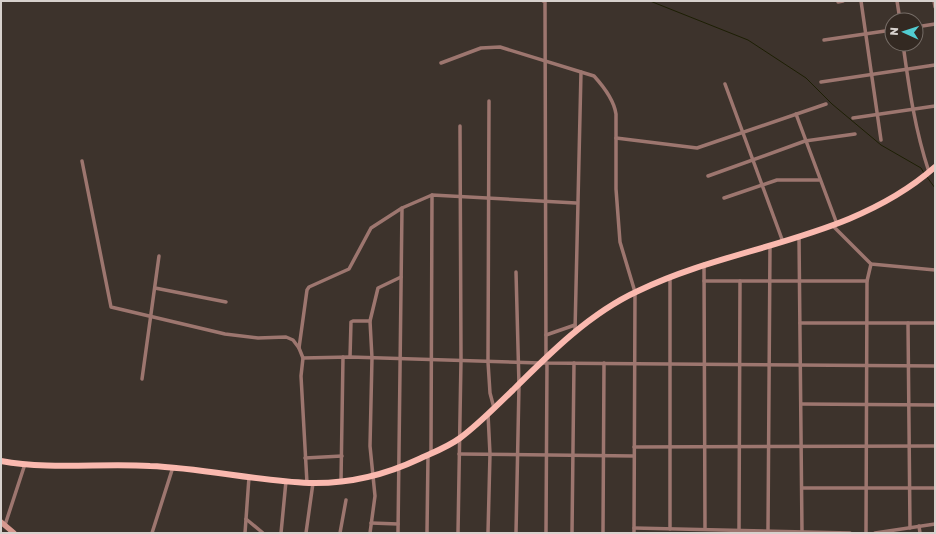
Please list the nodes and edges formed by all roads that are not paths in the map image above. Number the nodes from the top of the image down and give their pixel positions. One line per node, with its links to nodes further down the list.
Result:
1 (543, 1): 15 (street)
2 (843, 1): 6 (street)
3 (861, 1): 12 (street)
4 (897, 1): 8 (street)
5 (934, 1): 7 (street)
6 (838, 2)
7 (935, 7)
8 (899, 12)
9 (935, 24): 10 (street)
10 (924, 26)
11 (884, 31): 12 (street)
12 (866, 34): 13 (street); 20 (street)
13 (824, 40)
14 (904, 52): 18 (street)
15 (546, 61): 16 (street); 19 (street); 46 (street)
16 (441, 63)
17 (935, 65): 18 (street)
18 (907, 70): 20 (street); 26 (street)
19 (581, 72): 33 (street); 47 (street)
20 (872, 75): 21 (street); 28 (street)
21 (821, 82)
22 (725, 84): 31 (street)
23 (489, 101): 44 (street)
24 (826, 104): 27 (street)
25 (935, 106): 26 (street)
26 (912, 109): 28 (street); 38 (street)
27 (796, 114): 31 (street); 35 (street)
28 (877, 114): 29 (street); 34 (street)
29 (853, 118)
30 (460, 126): 43 (street)
31 (743, 132): 33 (street); 36 (street)
32 (855, 134): 35 (street)
33 (616, 138): 66 (street)
34 (881, 140)
35 (805, 141): 36 (street); 40 (street)
36 (752, 159): 39 (street); 41 (street)
37 (82, 161): 68 (street)
38 (930, 172): 49 (main road)
39 (708, 176)
40 (819, 180): 41 (street); 49 (street)
41 (762, 185): 45 (street); 51 (street)
42 (432, 195): 43 (street); 48 (street); 83 (street)
43 (460, 196): 44 (street); 84 (street)
44 (488, 197): 46 (street); 86 (street)
45 (724, 198)
46 (546, 202): 47 (street); 76 (street)
47 (576, 203): 74 (street)
48 (402, 208): 58 (street); 77 (street)
49 (835, 225): 50 (main road); 55 (street)
50 (799, 238): 51 (main road); 63 (street)
51 (783, 242): 52 (main road)
52 (770, 246): 54 (main road); 62 (street)
53 (159, 256): 65 (street)
54 (704, 264): 59 (main road); 60 (street)
55 (871, 264): 56 (street); 64 (street)
56 (935, 270)
57 (516, 272): 87 (street)
58 (401, 276): 69 (street); 82 (street)
59 (670, 276): 66 (main road); 92 (street)
60 (704, 281): 61 (street); 93 (street)
61 (740, 281): 62 (street); 94 (street)
62 (770, 281): 63 (street); 95 (street)
63 (799, 281): 64 (street); 70 (street)
64 (867, 281): 71 (street)
65 (155, 288): 67 (street); 68 (street)
66 (635, 292): 75 (main road); 91 (street)
67 (226, 302)
68 (150, 317): 77 (street); 100 (street)
69 (370, 321): 79 (street); 81 (street)
70 (800, 323): 71 (street); 96 (street)
71 (867, 323): 72 (street); 97 (street)
72 (908, 323): 73 (street); 98 (street)
73 (935, 323)
74 (575, 325): 75 (street); 76 (street)
75 (575, 332): 85 (main road)
76 (546, 335): 85 (street)
77 (299, 348): 80 (street)
78 (343, 357): 79 (street); 80 (street); 125 (street)
79 (350, 357): 81 (street)
80 (303, 358): 127 (street)
81 (372, 358): 82 (street); 132 (street)
82 (400, 358): 83 (street); 131 (street)
83 (431, 359): 84 (street); 120 (street)
84 (461, 360): 86 (street); 108 (street)
85 (547, 360): 88 (main road); 89 (street); 122 (street)
86 (488, 362): 87 (street); 106 (street)
87 (517, 363): 88 (street); 101 (street)
88 (540, 363): 101 (main road)
89 (574, 363): 90 (street); 123 (street)
90 (604, 364): 91 (street); 124 (street)
91 (634, 364): 92 (street); 117 (street)
92 (670, 364): 93 (street); 109 (street)
93 (704, 364): 94 (street); 110 (street)
94 (740, 364): 95 (street); 111 (street)
95 (769, 365): 96 (street); 112 (street)
96 (800, 365): 97 (street); 102 (street)
97 (867, 365): 98 (street); 103 (street)
98 (908, 366): 99 (street); 104 (street)
99 (935, 366)
100 (142, 379)
101 (519, 385): 106 (main road); 121 (street)
102 (801, 404): 103 (street); 113 (street)
103 (867, 405): 104 (street); 114 (street)
104 (909, 405): 105 (street); 115 (street)
105 (935, 405)
106 (494, 408): 107 (main road)
107 (488, 414): 108 (main road); 119 (street)
108 (459, 439): 118 (street); 120 (main road)
109 (670, 446): 110 (street); 117 (street); 150 (street)
110 (705, 446): 111 (street); 151 (street)
111 (739, 446): 112 (street); 153 (street)
112 (769, 446): 113 (street); 152 (street)
113 (801, 446): 114 (street); 137 (street)
114 (866, 446): 115 (street); 138 (street)
115 (909, 446): 116 (street); 139 (street)
116 (935, 446)
117 (634, 447): 126 (street)
118 (459, 454): 119 (street); 165 (street)
119 (490, 454): 121 (street); 166 (street)
120 (429, 455): 131 (main road); 164 (street)
121 (517, 455): 122 (street); 167 (street)
122 (546, 455): 123 (street); 168 (street)
123 (573, 455): 124 (street); 169 (street)
124 (604, 455): 126 (street); 170 (street)
125 (342, 456): 127 (street); 135 (street)
126 (634, 456): 148 (street)
127 (305, 458): 136 (street)
128 (1, 461): 129 (main road)
129 (25, 464): 130 (main road); 143 (street)
130 (173, 467): 133 (main road); 156 (street)
131 (398, 469): 132 (main road); 145 (street)
132 (374, 476): 135 (main road); 144 (street)
133 (250, 477): 134 (main road); 142 (street)
134 (286, 481): 136 (main road); 159 (street)
135 (341, 481): 136 (main road)
136 (310, 483): 160 (street)
137 (802, 488): 138 (street); 154 (street)
138 (866, 488): 139 (street); 173 (street)
139 (909, 488): 140 (street); 149 (street)
140 (935, 488)
141 (346, 500): 161 (street)
142 (246, 519): 157 (street); 158 (street)
143 (3, 523): 155 (main road)
144 (371, 523): 145 (street); 162 (street)
145 (398, 524): 163 (street)
146 (935, 524): 147 (street)
147 (920, 526): 149 (street); 175 (street)
148 (634, 528): 150 (street); 171 (street)
149 (910, 528): 174 (street)
150 (670, 529): 151 (street)
151 (705, 530): 153 (street)
152 (768, 531): 153 (street); 154 (street)
153 (739, 532)
154 (802, 532): 172 (street)
155 (14, 533)
156 (152, 533)
157 (245, 533)
158 (263, 533)
159 (281, 533)
160 (306, 533)
161 (340, 533)
162 (370, 533)
163 (398, 533)
164 (427, 533)
165 (458, 533)
166 (488, 533)
167 (516, 533)
168 (546, 533)
169 (572, 533)
170 (603, 533)
171 (634, 533)
172 (850, 533)
173 (866, 533)
174 (877, 533)
175 (920, 533)

